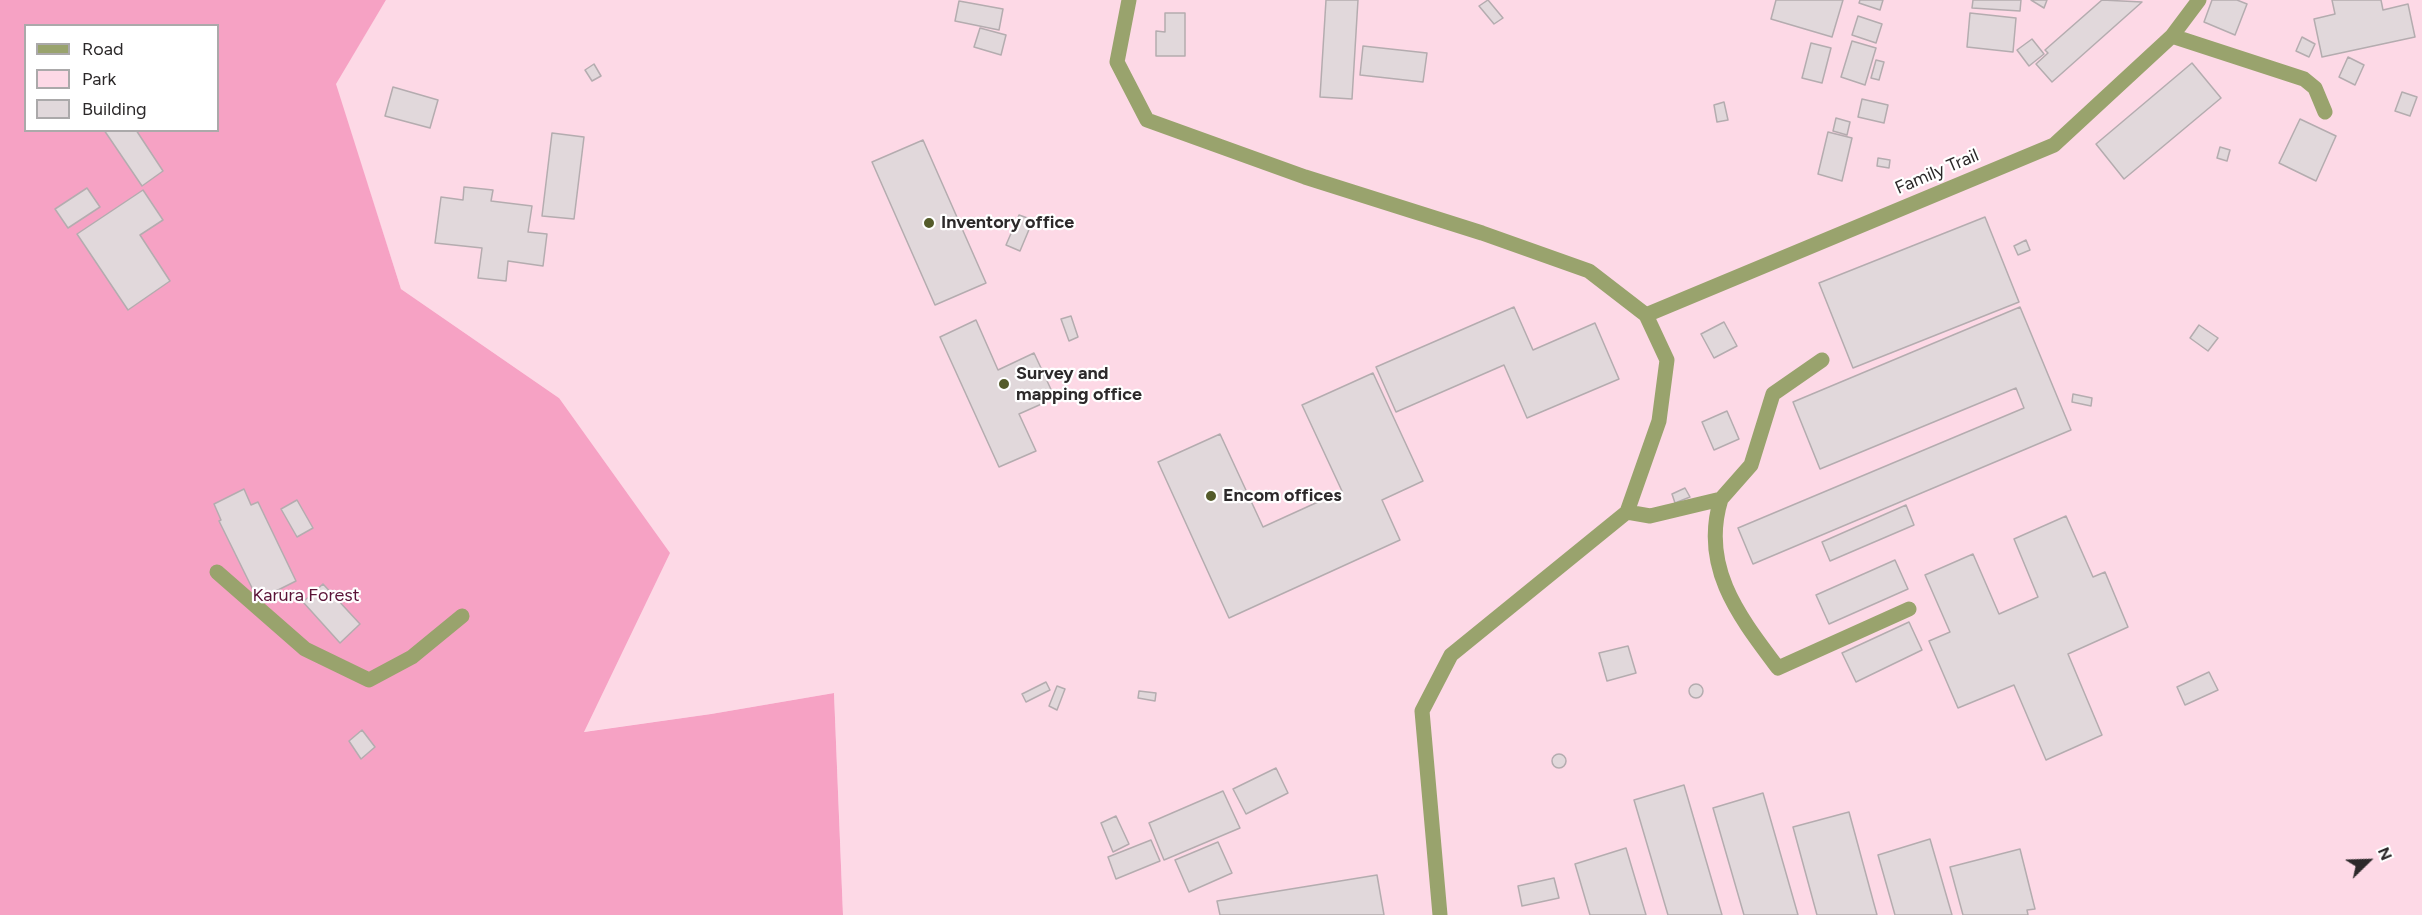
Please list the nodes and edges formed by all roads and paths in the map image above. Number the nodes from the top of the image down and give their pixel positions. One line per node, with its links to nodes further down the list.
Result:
1 (1129, 0): 5 (street)
2 (2199, 0): 3 (street, Family Trail)
3 (2172, 36): 4 (street); 5 (street, Family Trail)
4 (2325, 112)
5 (1646, 315): 8 (street)
6 (1822, 360): 7 (street)
7 (1721, 499): 8 (street); 10 (street)
8 (1627, 512): 12 (street)
9 (217, 572): 11 (street)
10 (1909, 609)
11 (462, 616)
12 (1440, 915)

